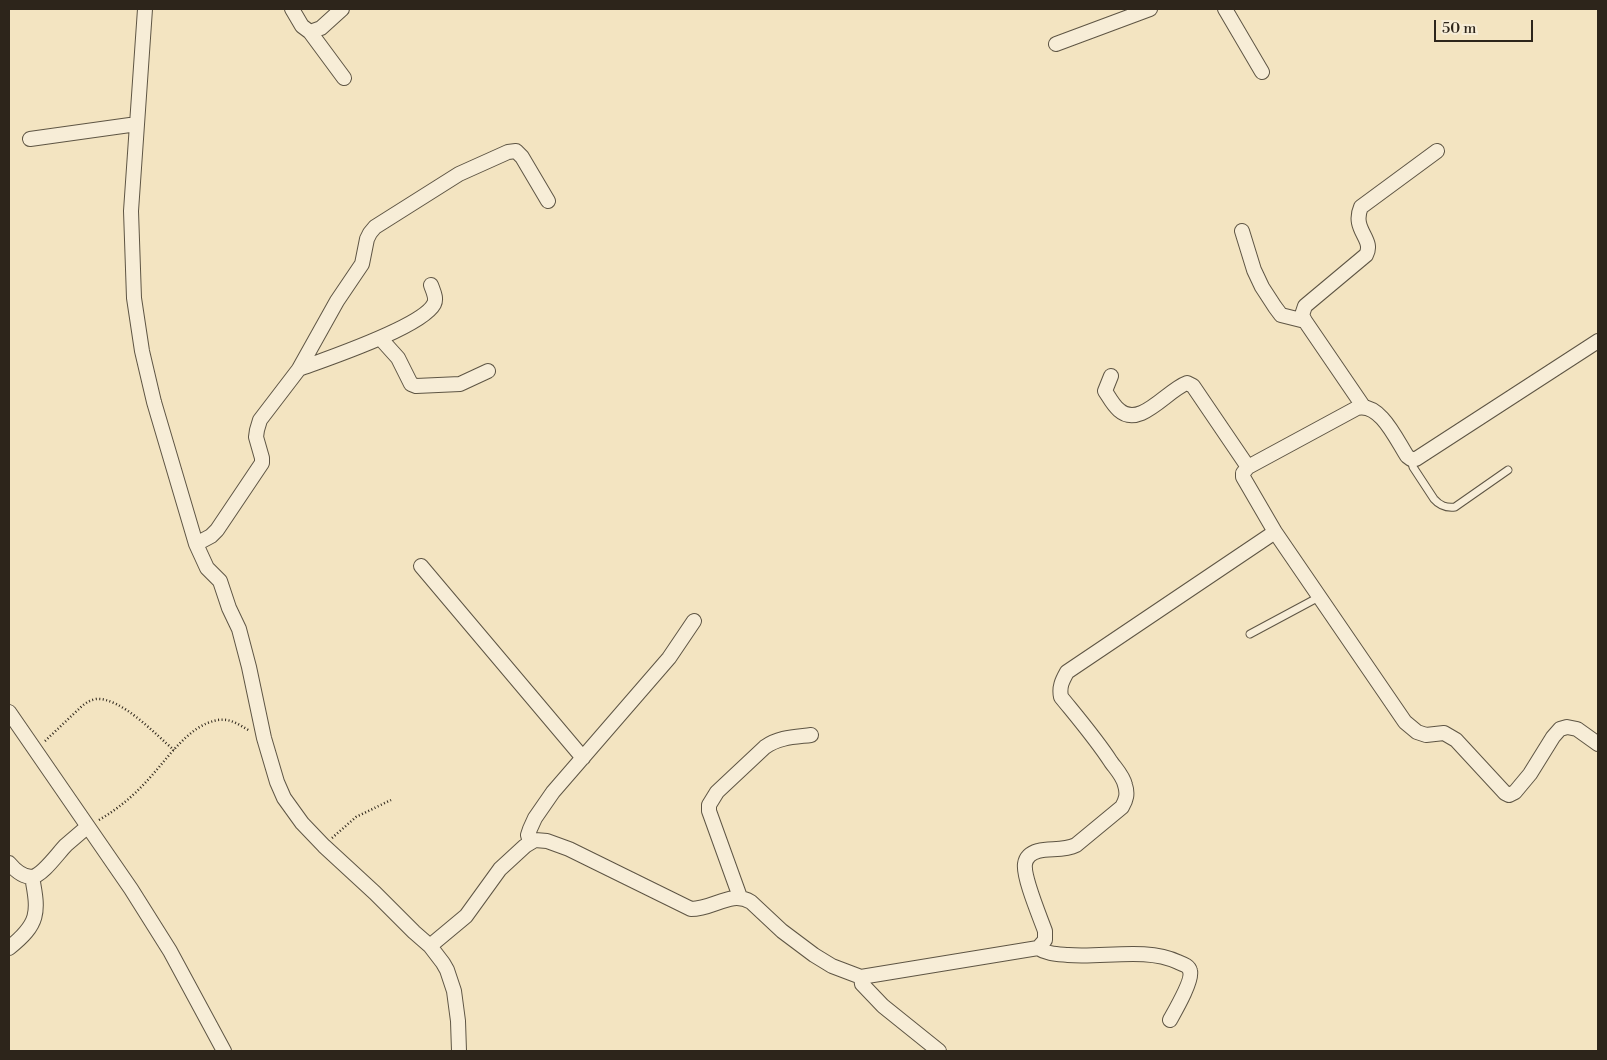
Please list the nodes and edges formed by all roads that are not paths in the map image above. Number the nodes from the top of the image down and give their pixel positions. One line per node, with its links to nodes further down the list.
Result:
1 (144, 9): 10 (street)
2 (292, 9): 6 (street)
3 (342, 9): 6 (street)
4 (1150, 9): 7 (street)
5 (1225, 9): 8 (street)
6 (310, 32): 9 (street)
7 (1056, 44)
8 (1262, 72)
9 (344, 78)
10 (137, 124): 11 (street); 27 (street)
11 (30, 139)
12 (1437, 151): 16 (street)
13 (548, 202): 19 (street)
14 (1242, 231): 16 (street)
15 (431, 285): 17 (street)
16 (1305, 321): 22 (street)
17 (380, 338): 19 (street); 20 (street)
18 (1598, 341): 23 (street)
19 (300, 369): 27 (street)
20 (488, 371)
21 (1111, 376): 24 (street)
22 (1363, 406): 23 (street); 24 (street)
23 (1411, 459): 25 (lane)
24 (1248, 467): 26 (street)
25 (1508, 470)
26 (1274, 532): 29 (street); 43 (street)
27 (196, 544): 41 (street)
28 (421, 566): 35 (street)
29 (1319, 597): 31 (lane); 34 (street)
30 (694, 621): 35 (street)
31 (1250, 634)
32 (9, 712): 36 (street)
33 (811, 736): 40 (street)
34 (1598, 744)
35 (583, 758): 37 (street)
36 (87, 827): 39 (street); 46 (street)
37 (530, 842): 40 (street); 41 (street)
38 (9, 862): 39 (street)
39 (32, 876): 42 (street)
40 (740, 897): 44 (street)
41 (430, 946): 47 (street)
42 (9, 948)
43 (1038, 948): 44 (street); 45 (street)
44 (861, 976): 48 (street)
45 (1170, 1020)
46 (224, 1051)
47 (459, 1051)
48 (939, 1051)

